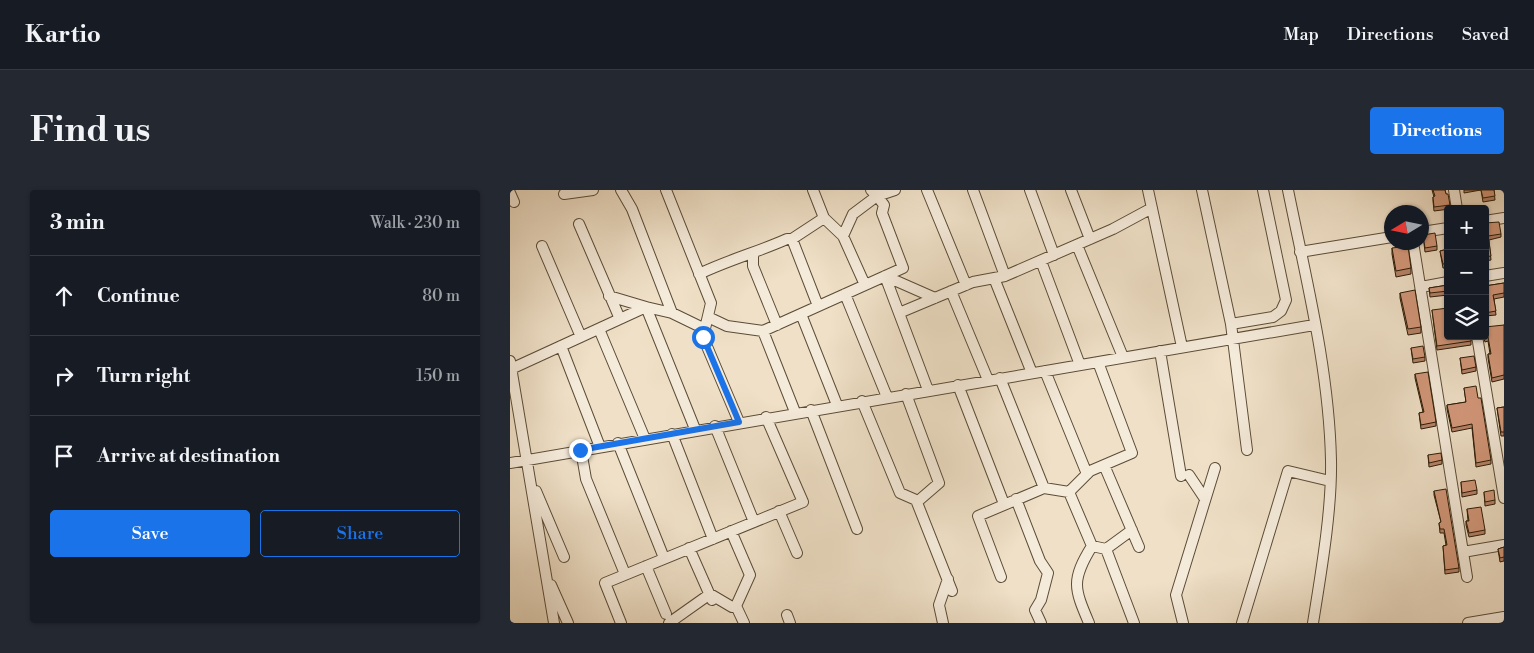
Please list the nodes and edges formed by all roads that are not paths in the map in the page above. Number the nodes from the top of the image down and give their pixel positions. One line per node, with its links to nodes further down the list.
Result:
1 (593, 190): 16 (street)
2 (621, 190): 53 (street)
3 (666, 190): 37 (street)
4 (813, 190): 19 (street)
5 (895, 190): 15 (street)
6 (927, 190): 44 (street)
7 (973, 190): 40 (street)
8 (1030, 190): 34 (street)
9 (1071, 190): 28 (street)
10 (1148, 190): 18 (street)
11 (1202, 190): 58 (street)
12 (1263, 190): 52 (street)
13 (1288, 190): 32 (street)
14 (1454, 190): 17 (street)
15 (874, 193): 25 (street); 39 (street)
16 (564, 194)
17 (1456, 205)
18 (1152, 208): 28 (street); 69 (street)
19 (824, 218): 25 (street); 27 (street)
20 (1504, 218): 21 (street)
21 (1489, 220)
22 (579, 224): 48 (street)
23 (1444, 229): 24 (street)
24 (1429, 231)
25 (843, 236): 43 (street)
26 (1384, 238): 32 (street)
27 (792, 239): 33 (street); 50 (street)
28 (1090, 239): 29 (street)
29 (1077, 244): 34 (street); 71 (street)
30 (542, 246): 65 (street)
31 (1414, 250): 45 (street)
32 (1300, 252): 60 (street)
33 (753, 254): 37 (street); 59 (street)
34 (1054, 255): 35 (street)
35 (1041, 261): 40 (street); 74 (street)
36 (1504, 273): 38 (street)
37 (699, 274): 56 (street)
38 (1489, 275)
39 (885, 276): 43 (street); 49 (street); 54 (street)
40 (1005, 276): 41 (street)
41 (994, 278): 44 (street); 76 (street)
42 (1444, 283): 45 (street)
43 (865, 285): 47 (street)
44 (966, 285): 46 (street)
45 (1421, 287): 122 (street)
46 (951, 291): 49 (street); 78 (street)
47 (845, 294): 50 (street); 82 (street)
48 (610, 296): 51 (street); 57 (street)
49 (935, 298): 54 (street)
50 (818, 306): 55 (street)
51 (646, 308): 53 (street); 57 (street); 90 (street)
52 (1281, 311): 58 (street); 64 (street)
53 (672, 313): 62 (street)
54 (899, 313): 80 (street)
55 (801, 314): 59 (street); 84 (street)
56 (708, 318): 62 (street); 63 (street)
57 (620, 319): 61 (street)
58 (1231, 324): 66 (street)
59 (777, 325): 63 (street)
60 (1314, 325): 64 (street); 103 (street)
61 (599, 329): 65 (street); 92 (street)
62 (705, 329): 88 (street)
63 (763, 331): 86 (street)
64 (1280, 331): 66 (street)
65 (581, 337): 68 (street)
66 (1232, 339): 69 (street); 96 (street)
67 (1478, 340): 106 (street)
68 (560, 346): 73 (street); 94 (street)
69 (1182, 347): 70 (street)
70 (1160, 351): 71 (street); 108 (street)
71 (1123, 357): 72 (street)
72 (1098, 362): 74 (street); 99 (street)
73 (511, 365): 97 (street)
74 (1080, 365): 75 (street)
75 (1045, 370): 76 (street); 101 (street)
76 (1032, 373): 77 (street)
77 (1000, 378): 78 (street); 104 (street)
78 (988, 380): 79 (street)
79 (958, 385): 80 (street); 110 (street)
80 (928, 390): 81 (street)
81 (906, 394): 82 (street); 109 (street)
82 (887, 397): 83 (street)
83 (862, 401): 84 (street); 109 (street)
84 (837, 406): 85 (street)
85 (811, 410): 86 (street); 113 (street)
86 (796, 412): 87 (street)
87 (766, 417): 88 (street); 111 (street)
88 (739, 422): 89 (street)
89 (715, 426): 90 (street); 112 (street)
90 (696, 430): 91 (street)
91 (672, 434): 92 (street); 116 (street)
92 (645, 438): 93 (street)
93 (618, 443): 94 (street); 125 (street)
94 (600, 447): 95 (street)
95 (580, 450): 97 (street); 128 (street)
96 (1247, 450)
97 (527, 460): 98 (street); 102 (street)
98 (510, 463)
99 (1104, 465): 101 (street); 114 (street)
100 (1215, 468): 108 (street)
101 (1087, 474): 105 (street)
102 (530, 477): 124 (street); 127 (street)
103 (1330, 481): 147 (street); 148 (street)
104 (1044, 488): 105 (street); 107 (street)
105 (1069, 492): 118 (street)
106 (1504, 498)
107 (1016, 499): 110 (street); 143 (street)
108 (1206, 499): 146 (street)
109 (917, 502): 131 (street)
110 (1004, 504): 129 (street)
111 (779, 511): 112 (street); 123 (street)
112 (754, 522): 115 (street)
113 (857, 530)
114 (1132, 530): 119 (street); 121 (street)
115 (731, 531): 116 (street); 134 (street)
116 (713, 538): 120 (street)
117 (1504, 545): 122 (street)
118 (1092, 546): 121 (street); 144 (street)
119 (1139, 547)
120 (689, 548): 125 (street); 133 (street)
121 (1106, 549): 145 (street)
122 (1464, 552): 130 (street)
123 (797, 553)
124 (564, 557)
125 (664, 558): 126 (street)
126 (646, 566): 128 (street); 136 (street)
127 (545, 570): 138 (street); 139 (street)
128 (625, 574): 140 (street)
129 (1001, 577)
130 (1468, 577)
131 (948, 579): 132 (street); 142 (street)
132 (952, 591)
133 (711, 598): 134 (street); 136 (street)
134 (736, 606): 141 (street)
135 (1504, 617): 137 (street)
136 (667, 618)
137 (1482, 622): 149 (street)
138 (554, 623)
139 (568, 623)
140 (621, 623)
141 (744, 623)
142 (943, 623)
143 (1041, 623)
144 (1089, 623)
145 (1134, 623)
146 (1182, 623)
147 (1242, 623)
148 (1313, 623)
149 (1468, 623)

